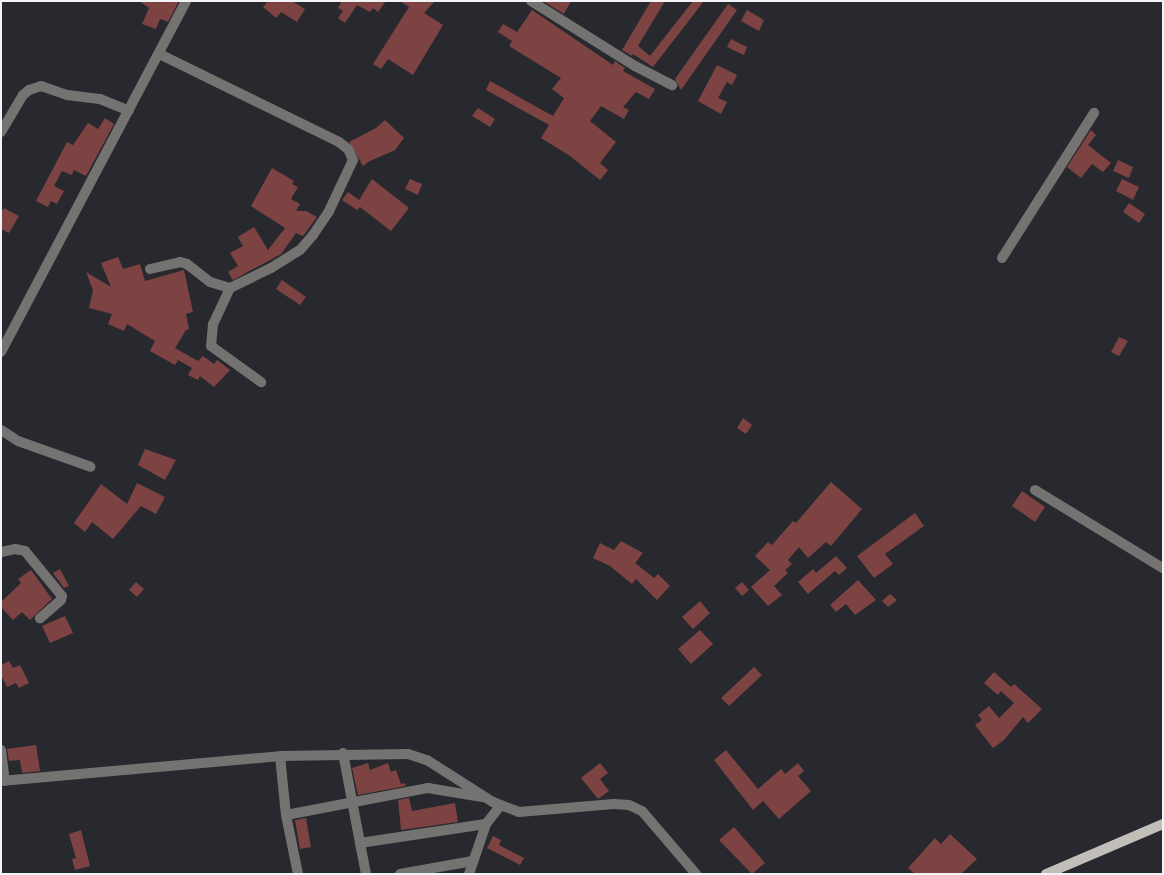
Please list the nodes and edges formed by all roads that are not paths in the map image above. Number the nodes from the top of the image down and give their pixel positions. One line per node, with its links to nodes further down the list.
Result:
1 (186, 1): 3 (street)
2 (531, 1): 4 (street)
3 (159, 54): 5 (street); 10 (street)
4 (672, 85)
5 (129, 112): 7 (street); 11 (street)
6 (1094, 113): 8 (street)
7 (1, 132)
8 (1002, 258)
9 (150, 269): 10 (street)
10 (230, 288): 12 (street)
11 (1, 352)
12 (261, 382)
13 (1, 430): 14 (street)
14 (91, 467)
15 (1035, 490): 17 (street)
16 (1, 552): 18 (street)
17 (1163, 568)
18 (40, 618)
19 (1, 750): 22 (street)
20 (343, 753): 21 (street); 23 (street); 24 (street)
21 (280, 756): 22 (street); 26 (street)
22 (3, 781)
23 (486, 798): 24 (street); 25 (street)
24 (353, 804): 26 (street); 29 (street)
25 (501, 805): 27 (street); 35 (street)
26 (286, 815): 31 (street)
27 (486, 824): 29 (street); 30 (street)
28 (1163, 824): 36 (main road)
29 (360, 843): 32 (street)
30 (473, 861): 33 (street); 34 (street)
31 (298, 874)
32 (366, 874)
33 (400, 874)
34 (469, 874)
35 (696, 874)
36 (1046, 874)

